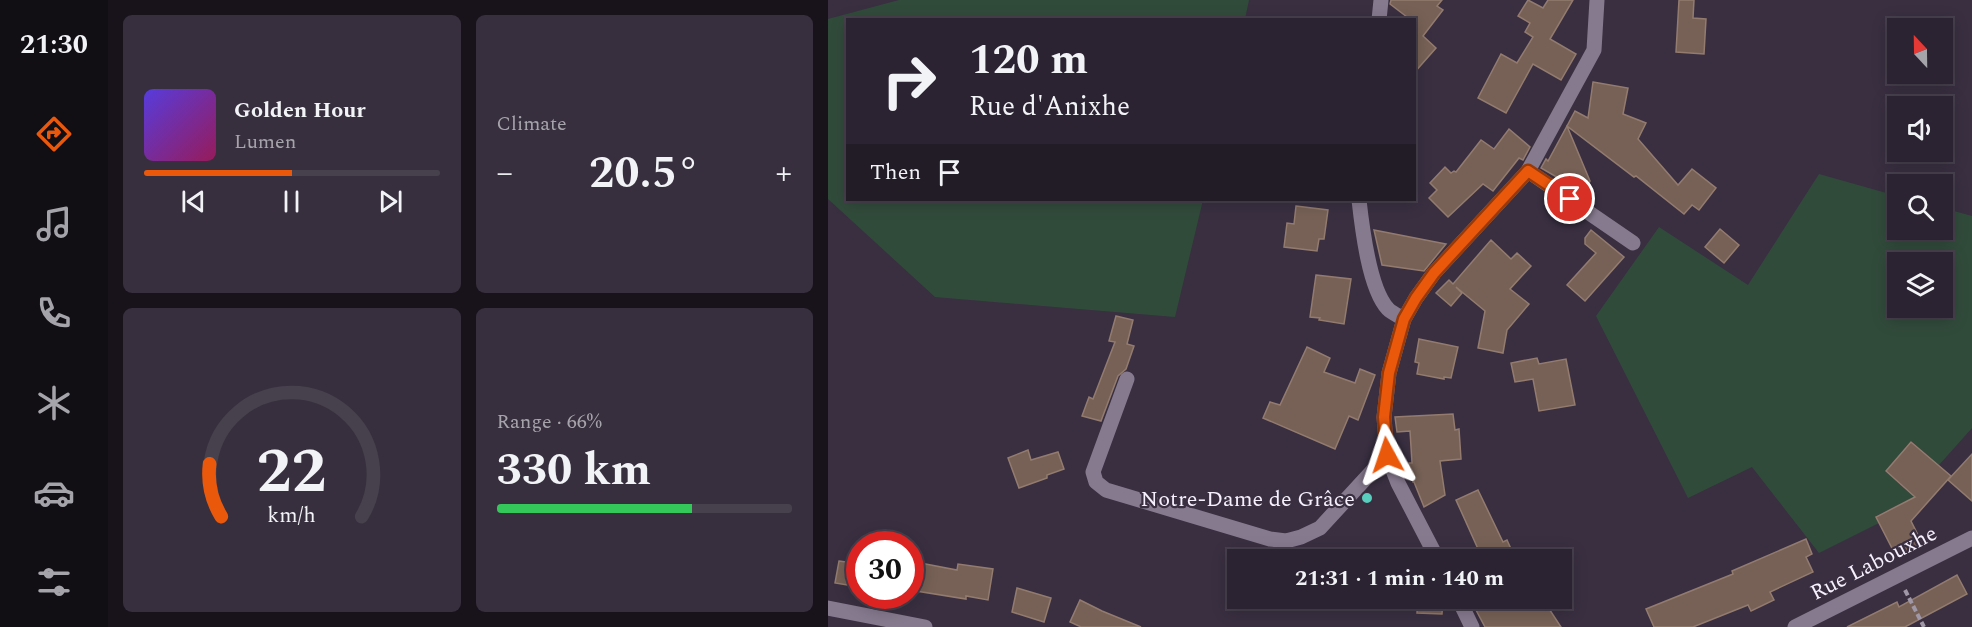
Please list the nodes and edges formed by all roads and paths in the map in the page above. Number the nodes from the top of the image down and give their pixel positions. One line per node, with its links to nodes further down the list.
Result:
1 (1381, 0): 3 (street)
2 (1597, 0): 4 (street)
3 (1379, 18)
4 (1528, 171): 6 (street); 7 (street)
5 (1359, 201): 7 (street)
6 (1633, 243)
7 (1404, 319): 9 (street)
8 (1127, 379): 9 (street)
9 (1387, 455): 11 (street)
10 (1972, 538): 12 (street, Rue Labouxhe)
11 (1432, 549)
12 (1898, 576): 17 (street, Rue Labouxhe); 18 (path)
13 (828, 608): 15 (street)
14 (1463, 609): 16 (street)
15 (925, 627)
16 (1472, 627)
17 (1795, 627)
18 (1924, 627)

